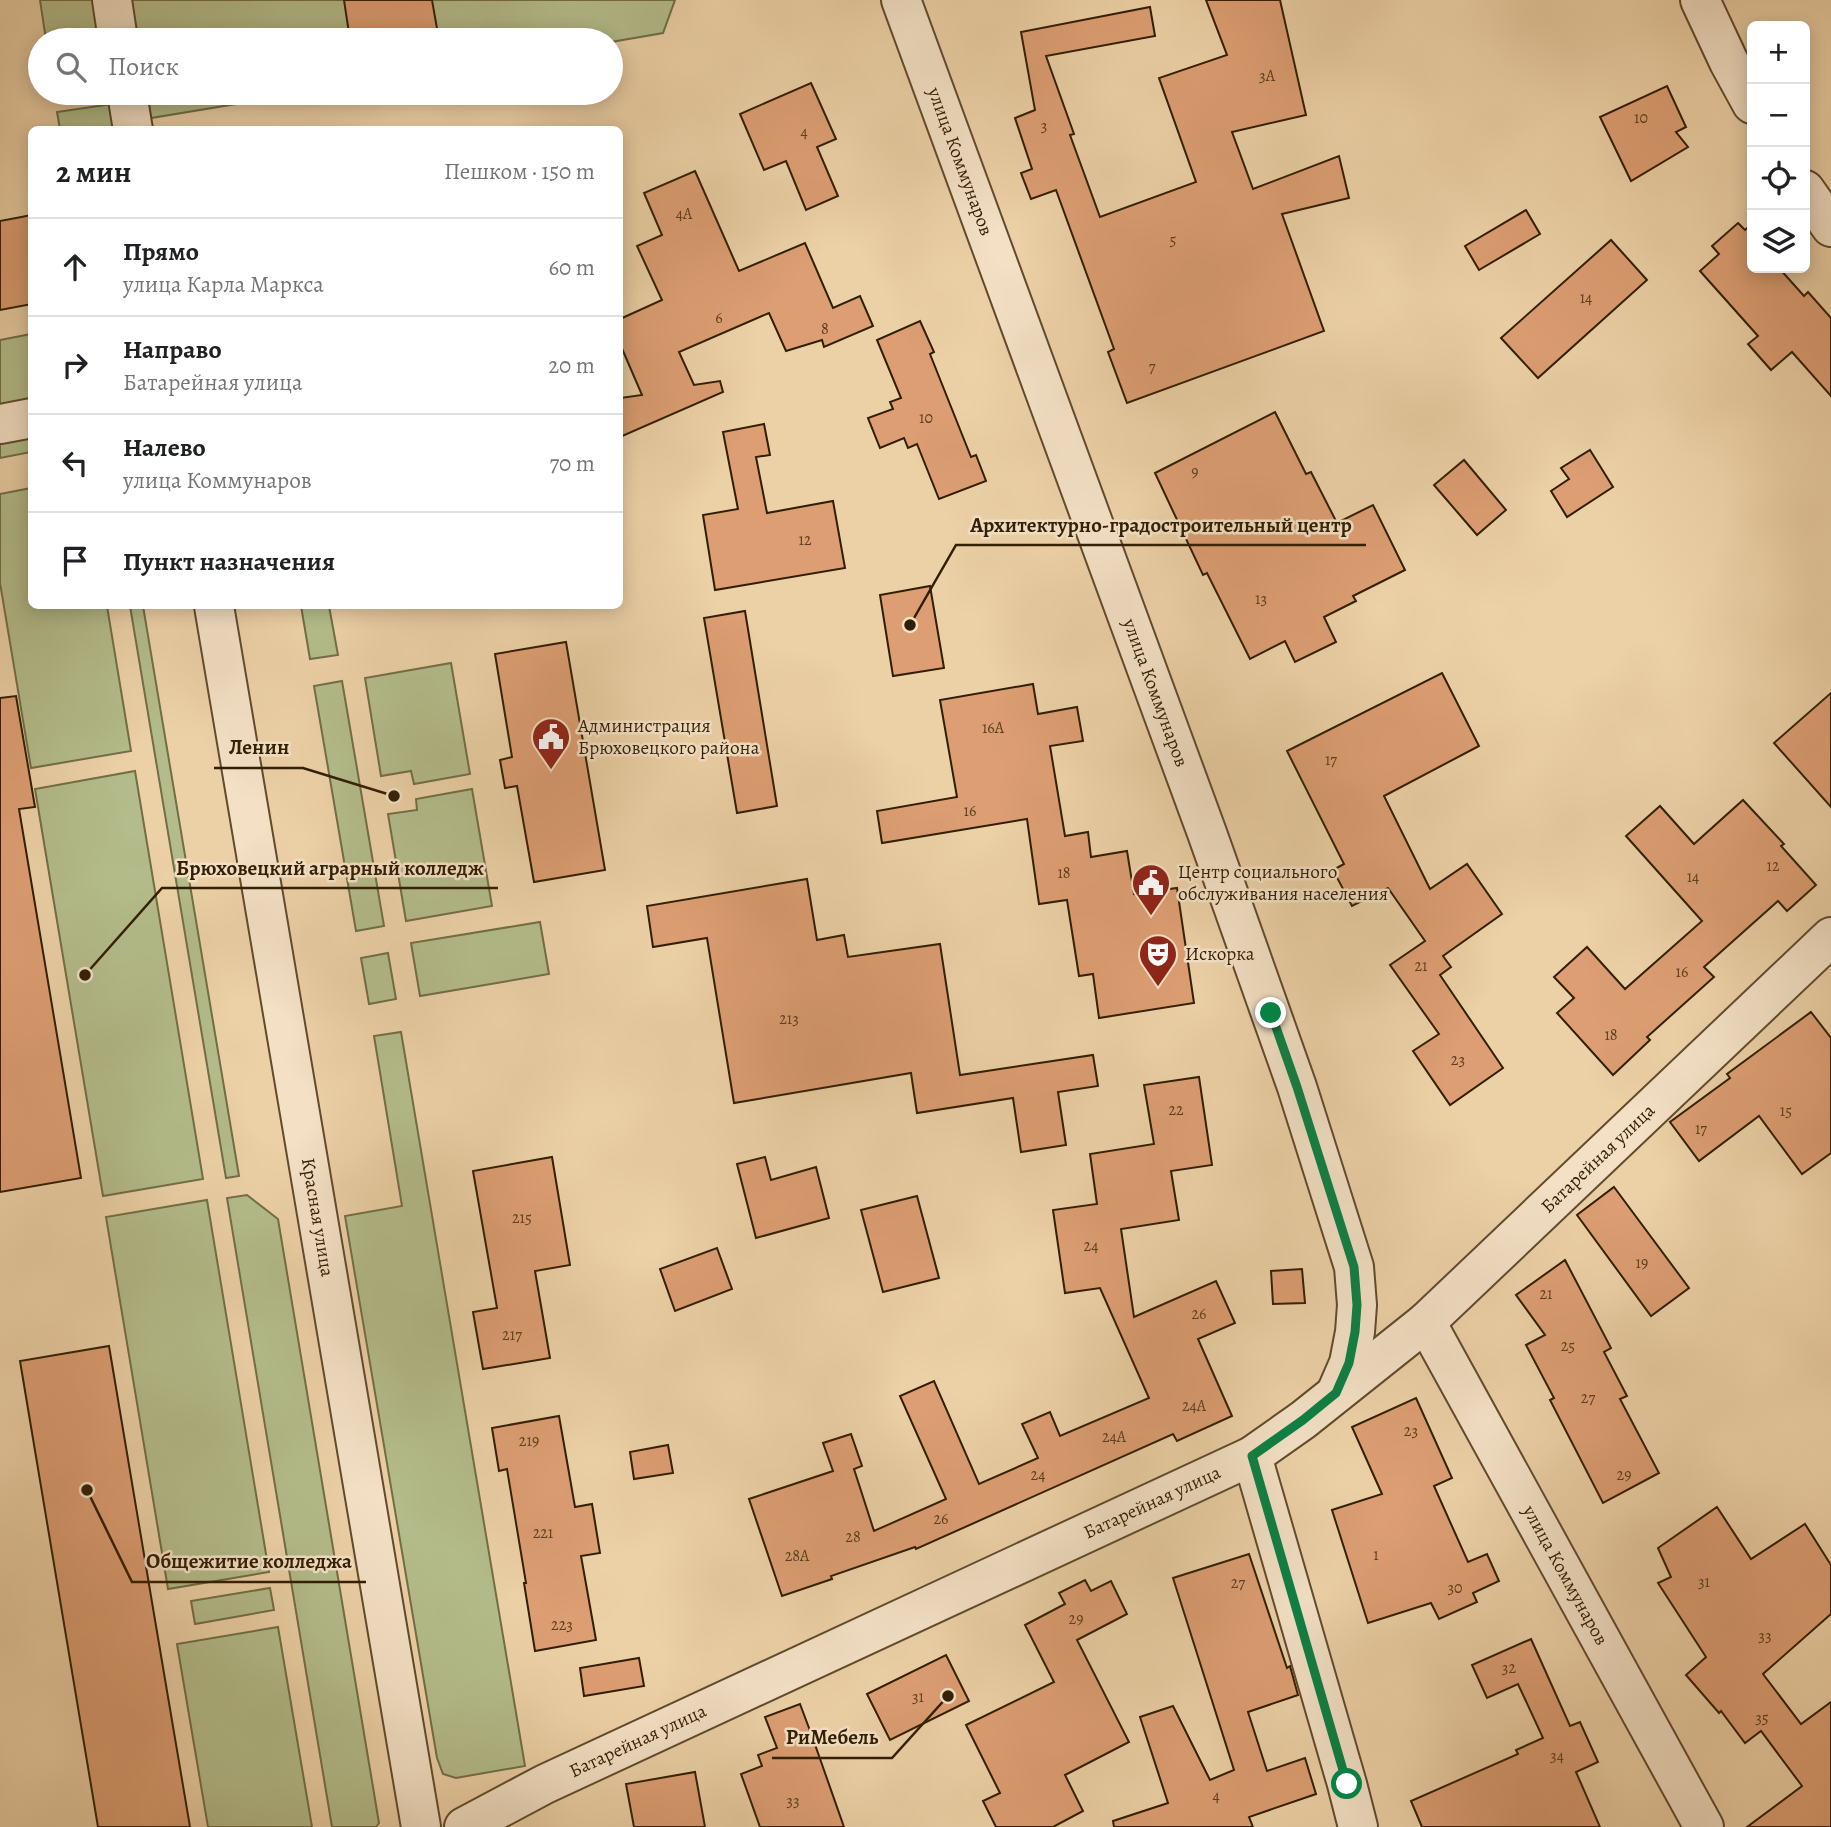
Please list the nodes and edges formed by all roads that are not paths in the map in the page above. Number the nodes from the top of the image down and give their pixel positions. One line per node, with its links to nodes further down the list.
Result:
1 (111, 0): 4 (street)
2 (901, 0): 15 (street, улица Коммунаров)
3 (1700, 0): 5 (street)
4 (116, 28)
5 (1747, 95)
6 (129, 105): 7 (street)
7 (133, 126)
8 (1810, 197): 9 (street)
9 (1831, 227)
10 (28, 419): 11 (street)
11 (0, 424)
12 (215, 609): 17 (street, Красная улица)
13 (1831, 937): 14 (street, Батарейная улица)
14 (1426, 1322): 15 (street, Батарейная улица); 20 (street, улица Коммунаров)
15 (1336, 1393): 16 (street, Батарейная улица)
16 (1252, 1456): 18 (street, Батарейная улица); 19 (street)
17 (421, 1827)
18 (464, 1827)
19 (1358, 1827)
20 (1704, 1827)

